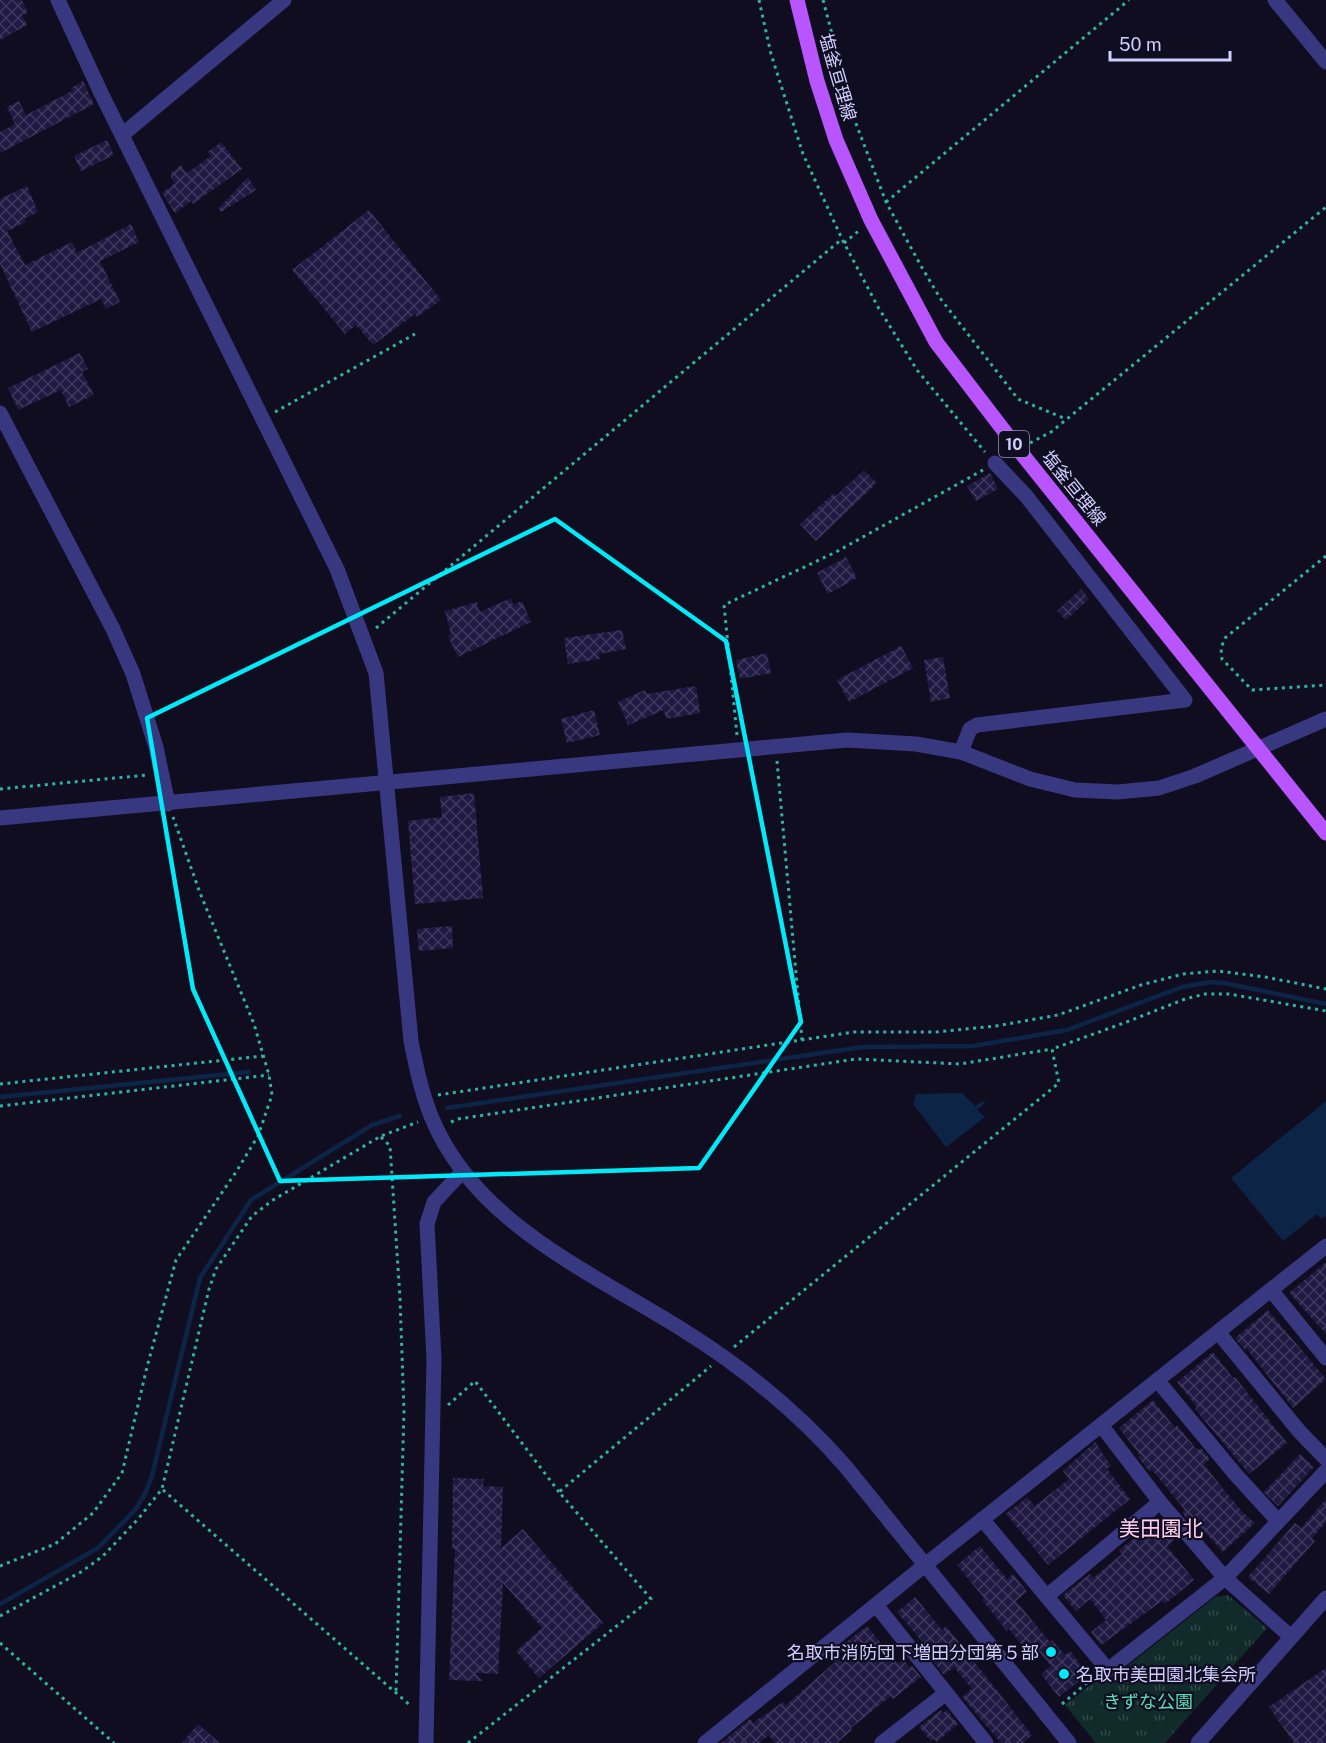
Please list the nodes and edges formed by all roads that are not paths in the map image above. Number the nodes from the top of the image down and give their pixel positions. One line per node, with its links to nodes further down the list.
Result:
1 (58, 0): 6 (street)
2 (284, 0): 6 (street)
3 (798, 0): 10 (main road, 塩釜亘理線 / 10)
4 (1275, 0): 5 (street)
5 (1326, 62)
6 (122, 135): 12 (street)
7 (0, 413): 13 (street)
8 (995, 463): 11 (street)
9 (1326, 719): 10 (street)
10 (1257, 749): 11 (street); 15 (main road, 塩釜亘理線 / 10)
11 (961, 752): 12 (street)
12 (386, 783): 13 (street); 16 (street)
13 (168, 804): 14 (street)
14 (0, 818)
15 (1326, 833)
16 (463, 1171): 28 (street); 36 (street)
17 (1326, 1246): 18 (street)
18 (1271, 1290): 19 (street); 20 (street)
19 (1218, 1332): 21 (street); 23 (street)
20 (1326, 1358)
21 (1157, 1380): 22 (street); 27 (street)
22 (1101, 1425): 25 (street); 26 (street)
23 (1326, 1459)
24 (1326, 1471): 27 (street)
25 (1160, 1502): 29 (street); 30 (street)
26 (982, 1519): 28 (street); 30 (street)
27 (1278, 1521): 29 (street)
28 (925, 1565): 32 (street); 39 (street)
29 (1225, 1578): 30 (street); 33 (street)
30 (1047, 1596)
31 (1326, 1598): 33 (street)
32 (876, 1605): 34 (street); 35 (street)
33 (1291, 1637): 40 (street)
34 (946, 1693): 37 (street); 38 (street)
35 (708, 1742)
36 (426, 1743)
37 (882, 1743)
38 (986, 1743)
39 (1069, 1743)
40 (1198, 1743)

